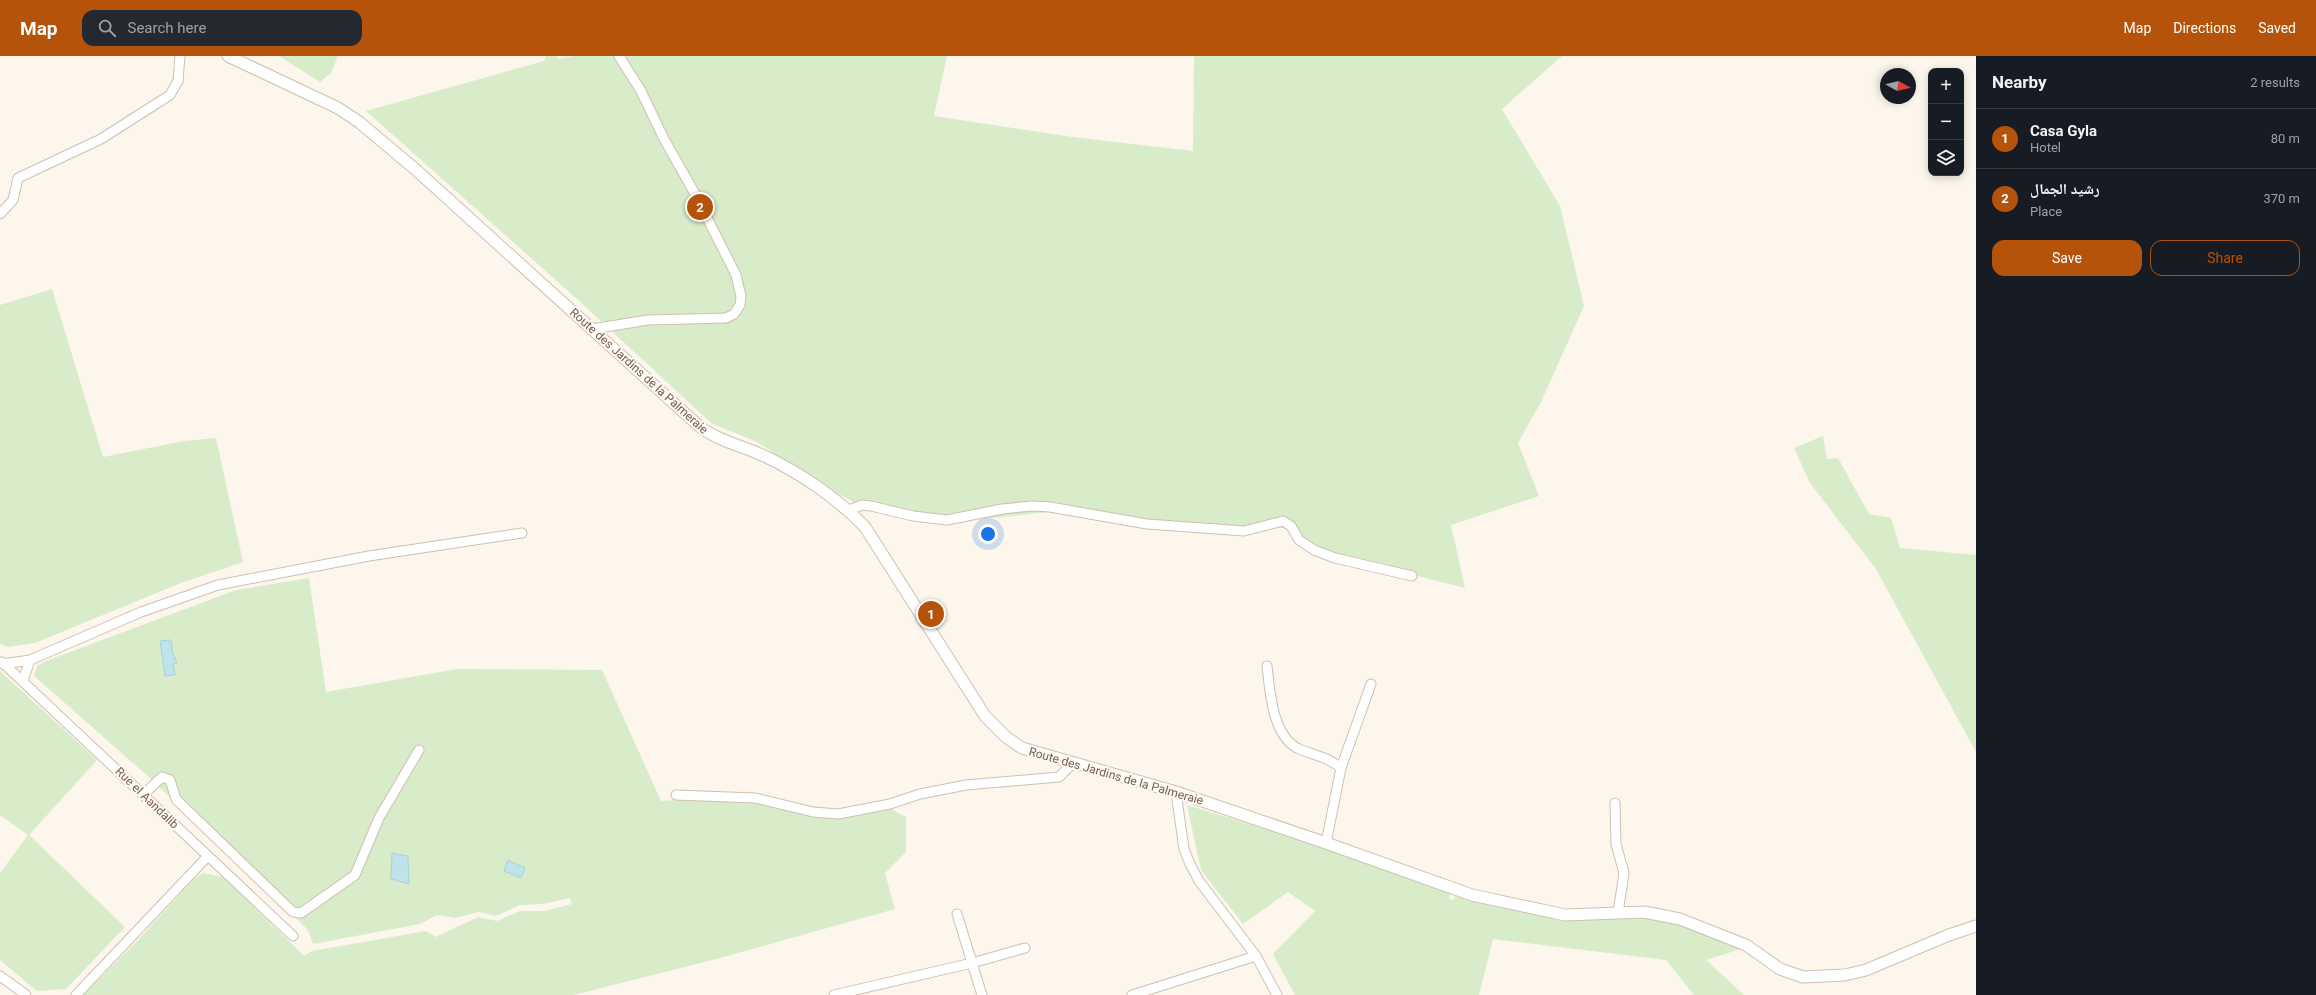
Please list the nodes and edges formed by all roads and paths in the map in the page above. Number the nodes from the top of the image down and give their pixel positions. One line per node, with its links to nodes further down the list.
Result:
1 (180, 56): 4 (street)
2 (228, 56): 5 (street, Route des Jardins de la Palmeraie)
3 (619, 56): 5 (street)
4 (0, 214)
5 (592, 329): 6 (street, Route des Jardins de la Palmeraie)
6 (849, 510): 8 (street); 15 (street, Route des Jardins de la Palmeraie)
7 (522, 533): 9 (street)
8 (1412, 576)
9 (30, 660): 10 (street); 12 (street)
10 (2, 662): 12 (street, Rue el Aandalib)
11 (1267, 666): 16 (street)
12 (23, 681): 18 (street, Rue el Aandalib)
13 (1370, 684): 16 (street)
14 (419, 750): 18 (street)
15 (1073, 763): 17 (street, Route des Jardins de la Palmeraie); 19 (street)
16 (1341, 768): 21 (street)
17 (1176, 792): 21 (street, Route des Jardins de la Palmeraie); 28 (street)
18 (144, 794): 22 (street, Rue el Aandalib)
19 (676, 795)
20 (1615, 803): 23 (street)
21 (1326, 843): 23 (street, Route des Jardins de la Palmeraie)
22 (208, 856): 26 (street, Rue el Aandalib); 32 (street)
23 (1618, 913): 25 (street, Route des Jardins de la Palmeraie)
24 (957, 914): 29 (street)
25 (1976, 926)
26 (293, 936)
27 (1025, 948): 29 (street)
28 (1256, 956): 35 (street); 36 (street)
29 (972, 963): 33 (street); 34 (street)
30 (0, 976): 31 (street)
31 (26, 995)
32 (76, 995)
33 (834, 995)
34 (982, 995)
35 (1132, 995)
36 (1277, 995)

